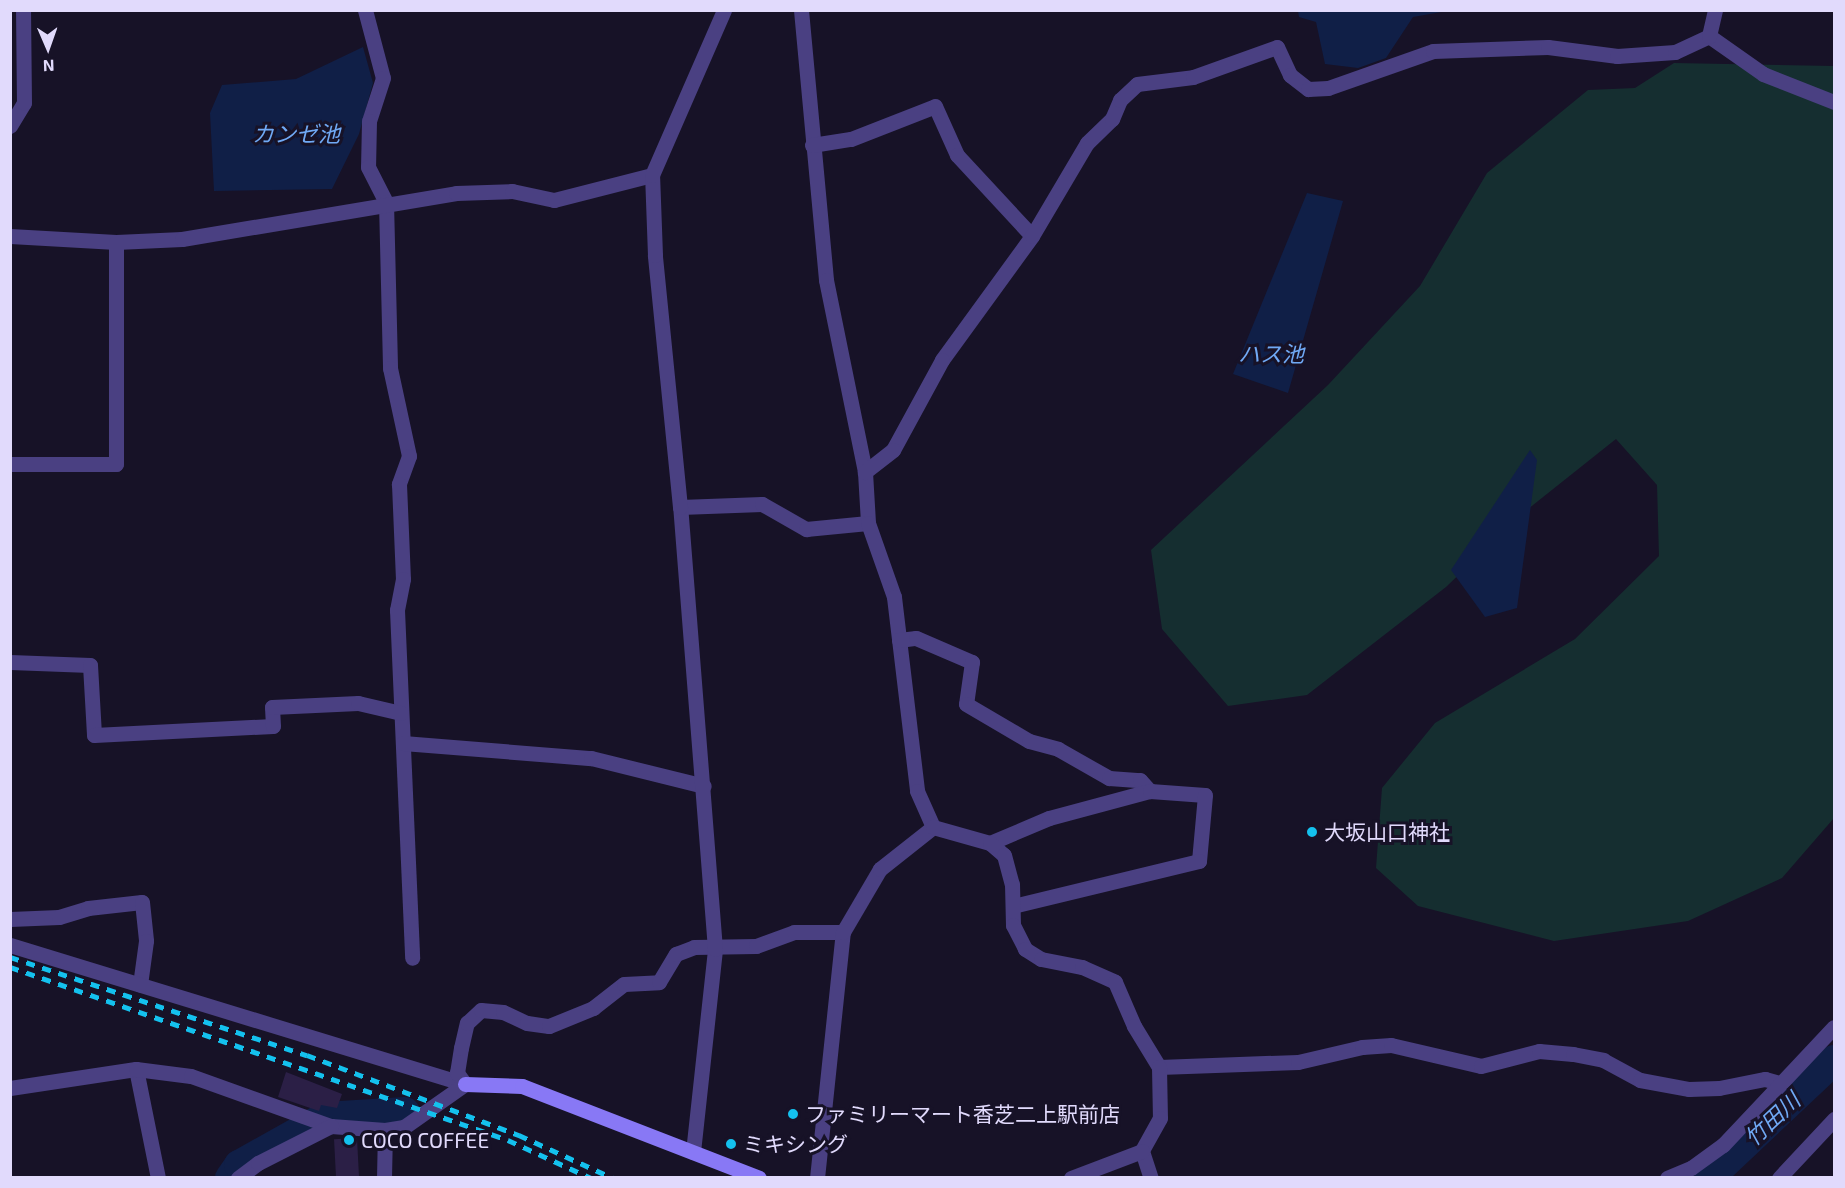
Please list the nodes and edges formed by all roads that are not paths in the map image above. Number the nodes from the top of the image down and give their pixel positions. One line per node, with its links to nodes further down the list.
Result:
1 (23, 10): 8 (street)
2 (365, 10): 11 (street)
3 (724, 10): 10 (street)
4 (801, 10): 9 (street)
5 (1715, 10): 6 (street)
6 (1709, 36): 7 (street); 13 (street)
7 (1834, 102)
8 (10, 126)
9 (812, 145): 13 (street); 16 (street)
10 (652, 175): 11 (street); 17 (street)
11 (386, 202): 14 (street); 21 (street)
12 (10, 236): 14 (street)
13 (1032, 236): 16 (street)
14 (116, 242): 15 (street)
15 (10, 464)
16 (865, 472): 18 (street)
17 (680, 507): 18 (street); 23 (street)
18 (868, 523): 19 (street)
19 (899, 640): 24 (street); 25 (street)
20 (10, 662): 21 (street)
21 (401, 713): 22 (street)
22 (403, 743): 23 (street); 32 (street)
23 (704, 786): 31 (street)
24 (1150, 791): 26 (street); 27 (street)
25 (933, 827): 26 (street); 29 (street)
26 (990, 843): 27 (street)
27 (1013, 906): 35 (street)
28 (10, 920): 33 (street)
29 (843, 932): 31 (street); 49 (street)
30 (10, 945): 33 (street)
31 (715, 949): 38 (street); 44 (street)
32 (412, 958)
33 (140, 985): 38 (street)
34 (1834, 1027): 37 (street)
35 (1159, 1067): 37 (street); 43 (street)
36 (136, 1069): 39 (street); 41 (street); 45 (street)
37 (1779, 1083): 52 (street)
38 (465, 1084): 42 (street); 44 (street)
39 (10, 1088)
40 (1834, 1119): 53 (street)
41 (320, 1122): 42 (street); 46 (street)
42 (385, 1130): 47 (street)
43 (1143, 1151): 50 (street); 51 (street)
44 (693, 1152): 48 (street)
45 (158, 1178)
46 (238, 1178)
47 (384, 1178)
48 (759, 1178)
49 (817, 1178)
50 (1071, 1178)
51 (1152, 1178)
52 (1667, 1178)
53 (1779, 1178)

